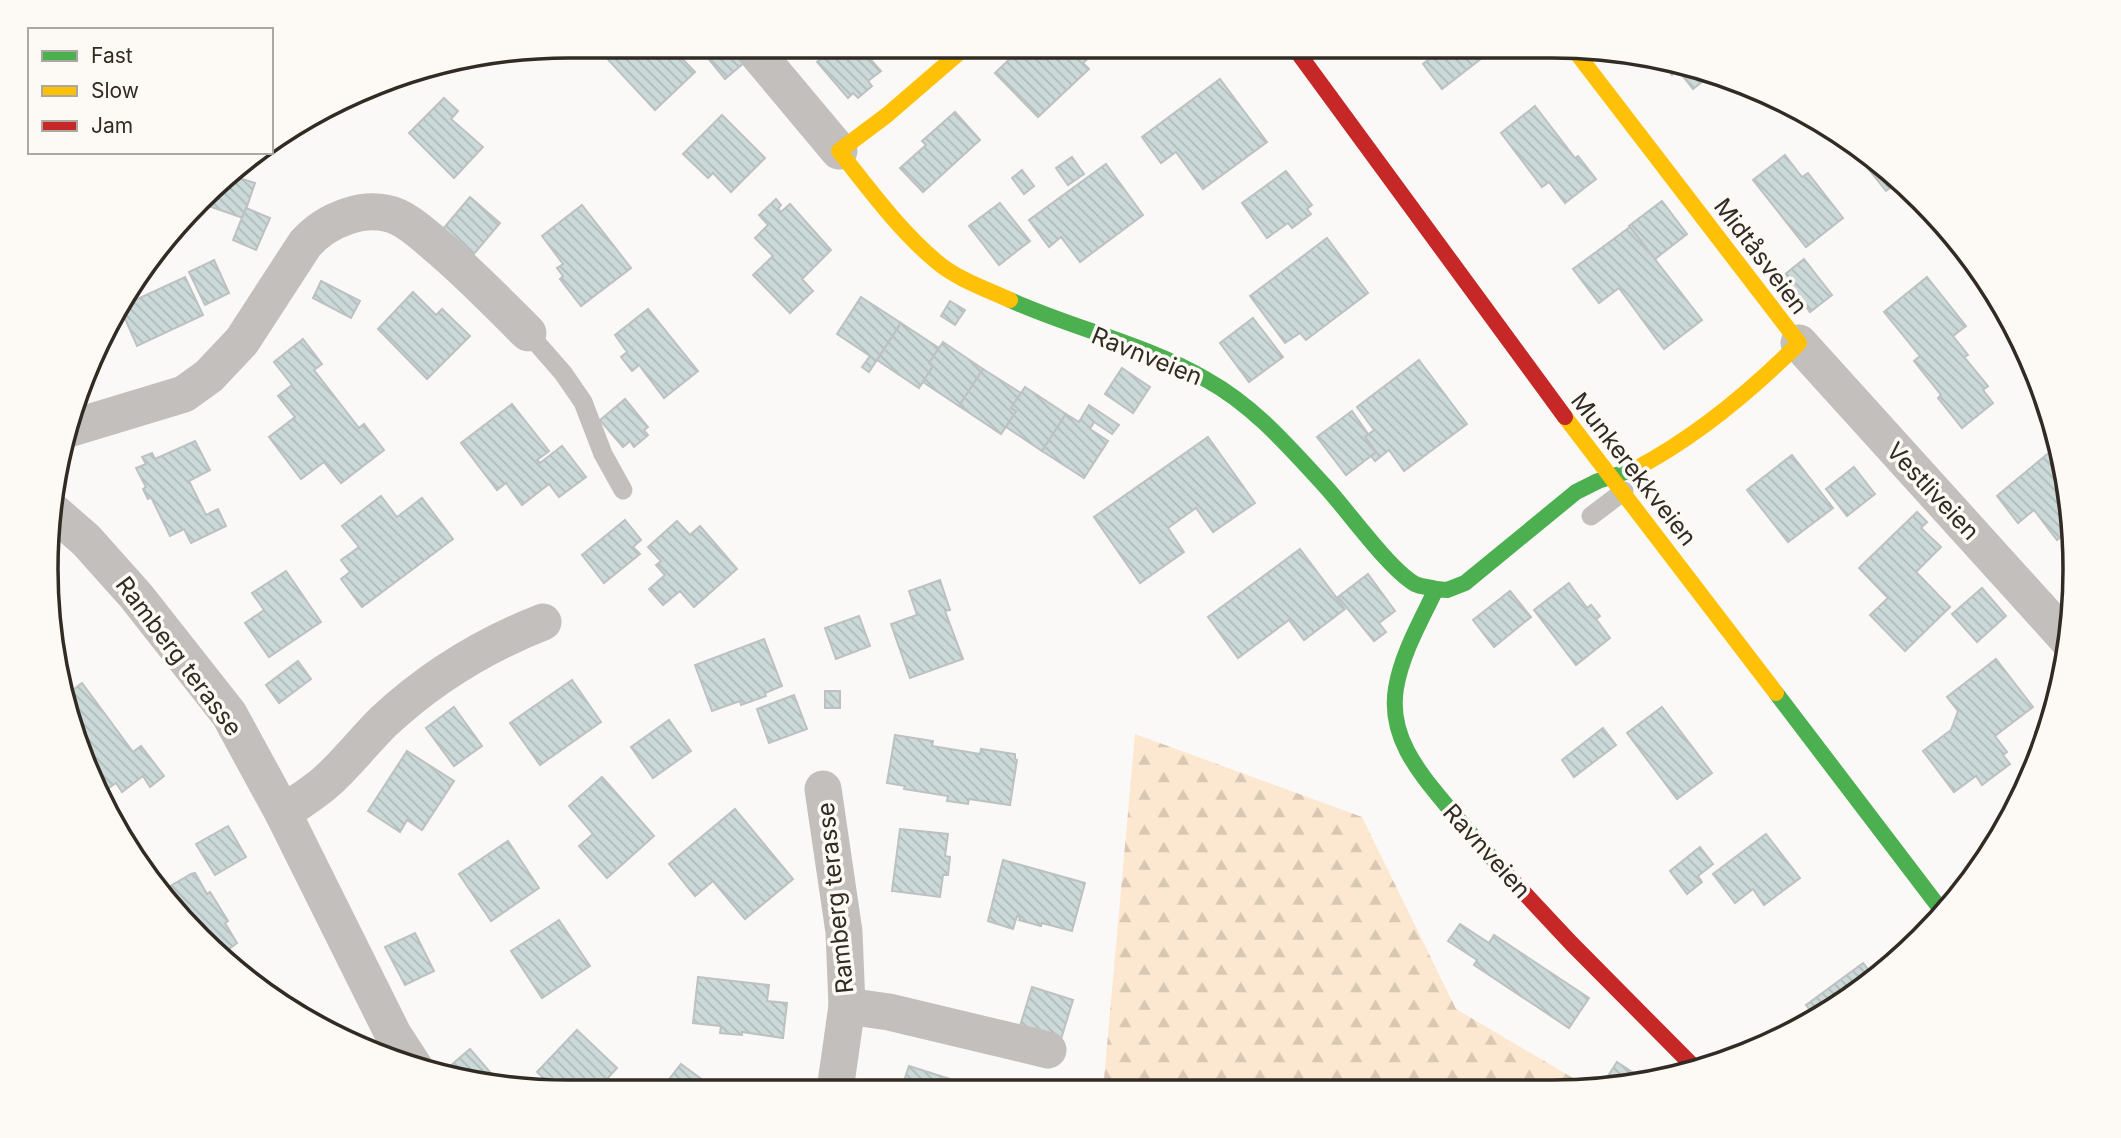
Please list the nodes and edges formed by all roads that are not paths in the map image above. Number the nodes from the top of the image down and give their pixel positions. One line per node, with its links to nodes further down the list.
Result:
1 (761, 58): 5 (street, Ravnveien)
2 (953, 58): 5 (street)
3 (1302, 58): 9 (street, Munkerekkveien)
4 (1581, 59): 7 (street, Midtåsveien)
5 (839, 152): 13 (street, Ravnveien)
6 (528, 333): 8 (street); 10 (lane)
7 (1799, 343): 9 (street, Midtåsveien); 15 (street, Vestliveien)
8 (78, 426)
9 (1618, 483): 11 (lane); 13 (street); 18 (street, Munkerekkveien)
10 (623, 490)
11 (1591, 516)
12 (61, 518): 17 (street, Ramberg terasse)
13 (1436, 589): 22 (street, Ravnveien)
14 (543, 622): 17 (street)
15 (2059, 631)
16 (823, 789): 19 (street, Ramberg terasse)
17 (283, 813): 21 (street, Ramberg terasse)
18 (1937, 905)
19 (847, 1006): 20 (street, Ramberg terasse); 23 (street, Ramberg terasse)
20 (1048, 1050)
21 (405, 1053)
22 (1689, 1062)
23 (836, 1080)

